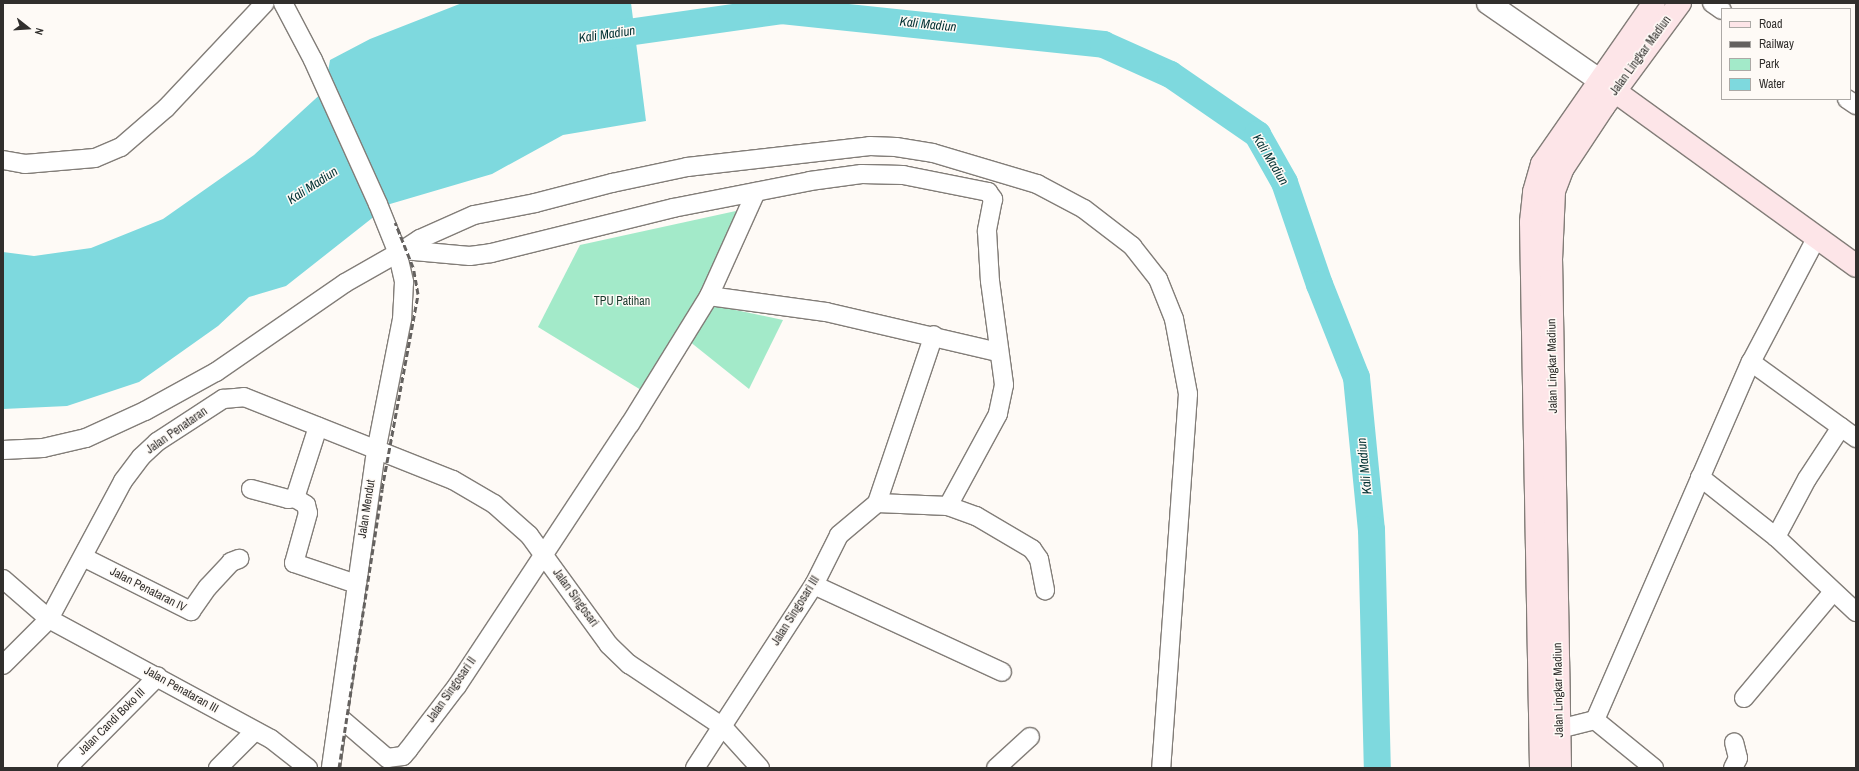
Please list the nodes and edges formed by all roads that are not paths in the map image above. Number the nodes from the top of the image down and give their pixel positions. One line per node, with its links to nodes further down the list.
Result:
1 (264, 3): 9 (street)
2 (283, 3): 12 (street, Jalan Mendut)
3 (1488, 3): 8 (street)
4 (1654, 3): 8 (main road, Jalan Lingkar Madiun)
5 (1680, 3): 8 (main road, Jalan Lingkar Madiun)
6 (1712, 3): 7 (street)
7 (1721, 9)
8 (1608, 86): 11 (main road); 46 (main road, Jalan Lingkar Madiun); 58 (main road, Jalan Lingkar Madiun)
9 (3, 160)
10 (756, 192): 12 (street); 14 (street, Jalan Singosari II); 16 (street)
11 (1817, 236): 13 (main road); 17 (street)
12 (400, 251): 21 (street); 22 (street, Jalan Mendut); 57 (street)
13 (1856, 266)
14 (709, 296): 15 (street); 29 (street, Jalan Singosari II)
15 (934, 335): 16 (street); 26 (street)
16 (998, 352): 27 (street)
17 (1751, 362): 19 (street); 23 (street)
18 (318, 427): 22 (street, Jalan Penataran); 25 (street); 30 (street, Jalan Penataran)
19 (1841, 427): 20 (street); 28 (street)
20 (1856, 438)
21 (3, 450)
22 (376, 451): 29 (street, Jalan Singosari); 33 (street, Jalan Mendut)
23 (1700, 477): 28 (street); 44 (street)
24 (251, 489): 25 (street)
25 (295, 498): 33 (street)
26 (877, 503): 27 (street); 34 (street, Jalan Singosari III)
27 (948, 506): 35 (street)
28 (1776, 537): 36 (street)
29 (544, 555): 43 (street, Jalan Singosari II); 45 (street, Jalan Singosari)
30 (83, 557): 31 (street, Jalan Penataran IV); 38 (street, Jalan Penataran)
31 (239, 559)
32 (3, 579): 38 (street)
33 (356, 584): 43 (street, Jalan Mendut)
34 (814, 585): 40 (street); 45 (street, Jalan Singosari III)
35 (1045, 590)
36 (1833, 592): 37 (street); 42 (street)
37 (1856, 612)
38 (49, 618): 39 (street, Jalan Penataran); 41 (street, Jalan Penataran III)
39 (3, 665)
40 (1002, 672)
41 (158, 676): 47 (street, Jalan Penataran III); 50 (street, Jalan Candi Boko III)
42 (1744, 698)
43 (338, 716): 53 (street, Jalan Mendut)
44 (1595, 720): 46 (street); 60 (street)
45 (722, 727): 54 (street, Jalan Singosari III); 55 (street, Jalan Singosari)
46 (1560, 729): 59 (main road, Jalan Lingkar Madiun)
47 (255, 731): 51 (street); 52 (street, Jalan Penataran III)
48 (1030, 737): 56 (street)
49 (1734, 742): 61 (street)
50 (67, 768)
51 (218, 768)
52 (308, 768)
53 (331, 768)
54 (695, 768)
55 (760, 768)
56 (996, 768)
57 (1161, 768)
58 (1541, 768)
59 (1560, 768)
60 (1654, 768)
61 (1733, 768)

